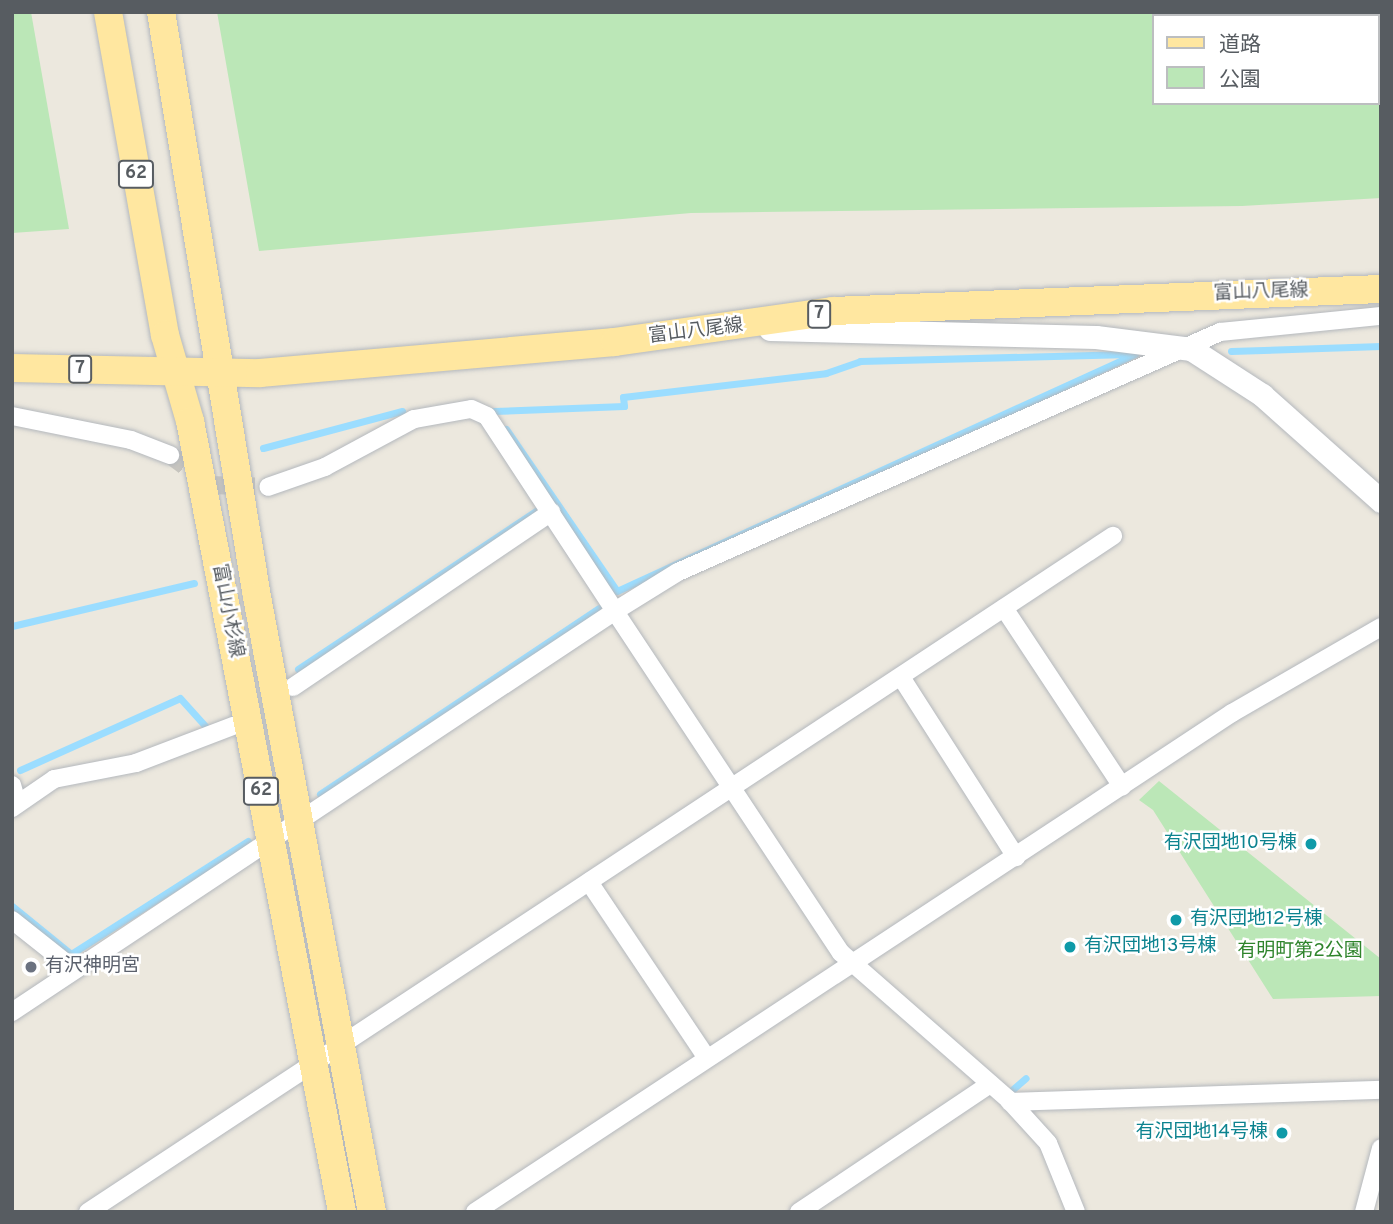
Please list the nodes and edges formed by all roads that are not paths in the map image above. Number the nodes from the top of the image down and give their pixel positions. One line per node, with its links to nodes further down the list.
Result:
1 (108, 12): 9 (main road, 富山小杉線 / 62)
2 (160, 12): 10 (main road, 富山小杉線 / 62)
3 (1381, 289): 5 (main road, 富山八尾線 / 7)
4 (1381, 316): 6 (street)
5 (737, 328): 6 (street); 10 (main road, 富山八尾線 / 7)
6 (1191, 349): 15 (street); 19 (street)
7 (12, 368): 8 (main road, 富山八尾線 / 7)
8 (95, 369): 9 (main road, 富山八尾線 / 7); 11 (street)
9 (175, 372): 10 (main road, 富山八尾線 / 7); 28 (main road, 富山小杉線 / 62)
10 (222, 373): 27 (main road, 富山小杉線 / 62)
11 (12, 381)
12 (12, 416): 13 (street)
13 (170, 456)
14 (268, 487): 16 (street)
15 (1381, 501)
16 (551, 512): 19 (street); 22 (street)
17 (1113, 537): 18 (street)
18 (1004, 608): 21 (street); 25 (street)
19 (615, 611): 24 (street); 27 (street)
20 (1380, 629): 25 (street)
21 (901, 677): 24 (street); 29 (street)
22 (293, 687)
23 (233, 726): 26 (street)
24 (734, 786): 30 (street); 32 (street)
25 (1122, 786): 29 (street)
26 (14, 798)
27 (298, 821): 28 (street); 35 (main road, 富山小杉線 / 62)
28 (271, 841): 33 (street); 37 (main road, 富山小杉線 / 62)
29 (1016, 857): 32 (street)
30 (589, 882): 35 (street); 36 (street)
31 (12, 920): 33 (street)
32 (856, 961): 36 (street); 38 (street)
33 (75, 970): 34 (street)
34 (12, 1012)
35 (339, 1046): 37 (street); 44 (main road, 富山小杉線 / 62)
36 (706, 1057): 45 (street)
37 (312, 1063): 42 (street); 43 (main road, 富山小杉線 / 62)
38 (990, 1084): 40 (street); 46 (street)
39 (1381, 1090): 40 (street)
40 (1010, 1102): 47 (street)
41 (1381, 1148): 48 (street)
42 (88, 1212)
43 (342, 1212)
44 (372, 1212)
45 (475, 1212)
46 (799, 1212)
47 (1076, 1212)
48 (1364, 1212)

